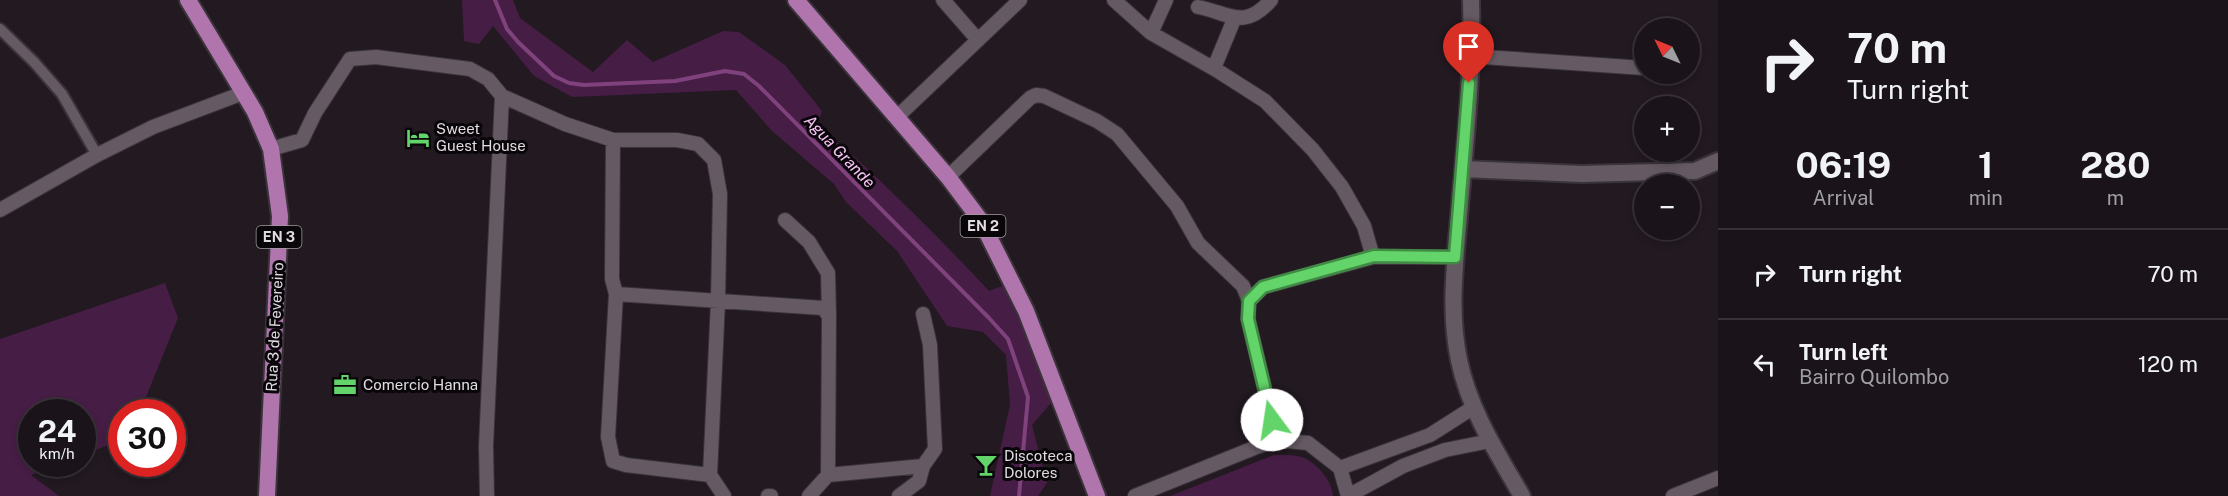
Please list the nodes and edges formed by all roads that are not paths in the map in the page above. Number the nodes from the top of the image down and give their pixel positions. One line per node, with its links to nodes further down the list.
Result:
1 (188, 0): 17 (main road, Rua 3 de Fevereiro / EN 3)
2 (796, 0): 19 (main road, EN 2)
3 (943, 0): 13 (street)
4 (1020, 0): 13 (street)
5 (1114, 0): 12 (street)
6 (1166, 0): 12 (street)
7 (1271, 0): 10 (street)
8 (1471, 0): 14 (street)
9 (1198, 8): 10 (street)
10 (1235, 18): 16 (street)
11 (0, 29): 22 (street)
12 (1151, 33): 16 (street)
13 (978, 40): 19 (street)
14 (1470, 56): 15 (street); 24 (street)
15 (1634, 67)
16 (1214, 68): 28 (street)
17 (243, 93): 21 (main road, Rua 3 de Fevereiro / EN 3); 22 (street)
18 (502, 96): 20 (street); 21 (street); 44 (street)
19 (897, 117): 25 (main road, EN 2)
20 (613, 140): 30 (street); 31 (street)
21 (271, 149): 43 (main road, Rua 3 de Fevereiro / EN 3)
22 (97, 155): 26 (street)
23 (1718, 162): 24 (street)
24 (1463, 169): 29 (street)
25 (948, 177): 32 (street); 48 (main road, EN 2)
26 (0, 210)
27 (785, 220): 34 (street)
28 (1374, 256): 29 (street); 32 (street)
29 (1455, 257): 35 (street)
30 (616, 294): 31 (street); 41 (street)
31 (718, 301): 34 (street); 41 (street)
32 (1249, 301): 36 (street)
33 (923, 314): 38 (street)
34 (829, 316): 40 (street)
35 (1474, 407): 37 (street); 39 (street)
36 (1277, 440): 39 (street); 49 (street)
37 (1490, 441): 50 (street); 51 (street)
38 (923, 466): 40 (street); 47 (street)
39 (1340, 468): 50 (street)
40 (828, 475): 46 (street)
41 (710, 476): 45 (street)
42 (1718, 478): 52 (street)
43 (267, 496)
44 (487, 496)
45 (724, 496)
46 (809, 496)
47 (899, 496)
48 (1097, 496)
49 (1135, 496)
50 (1348, 496)
51 (1522, 496)
52 (1673, 496)

